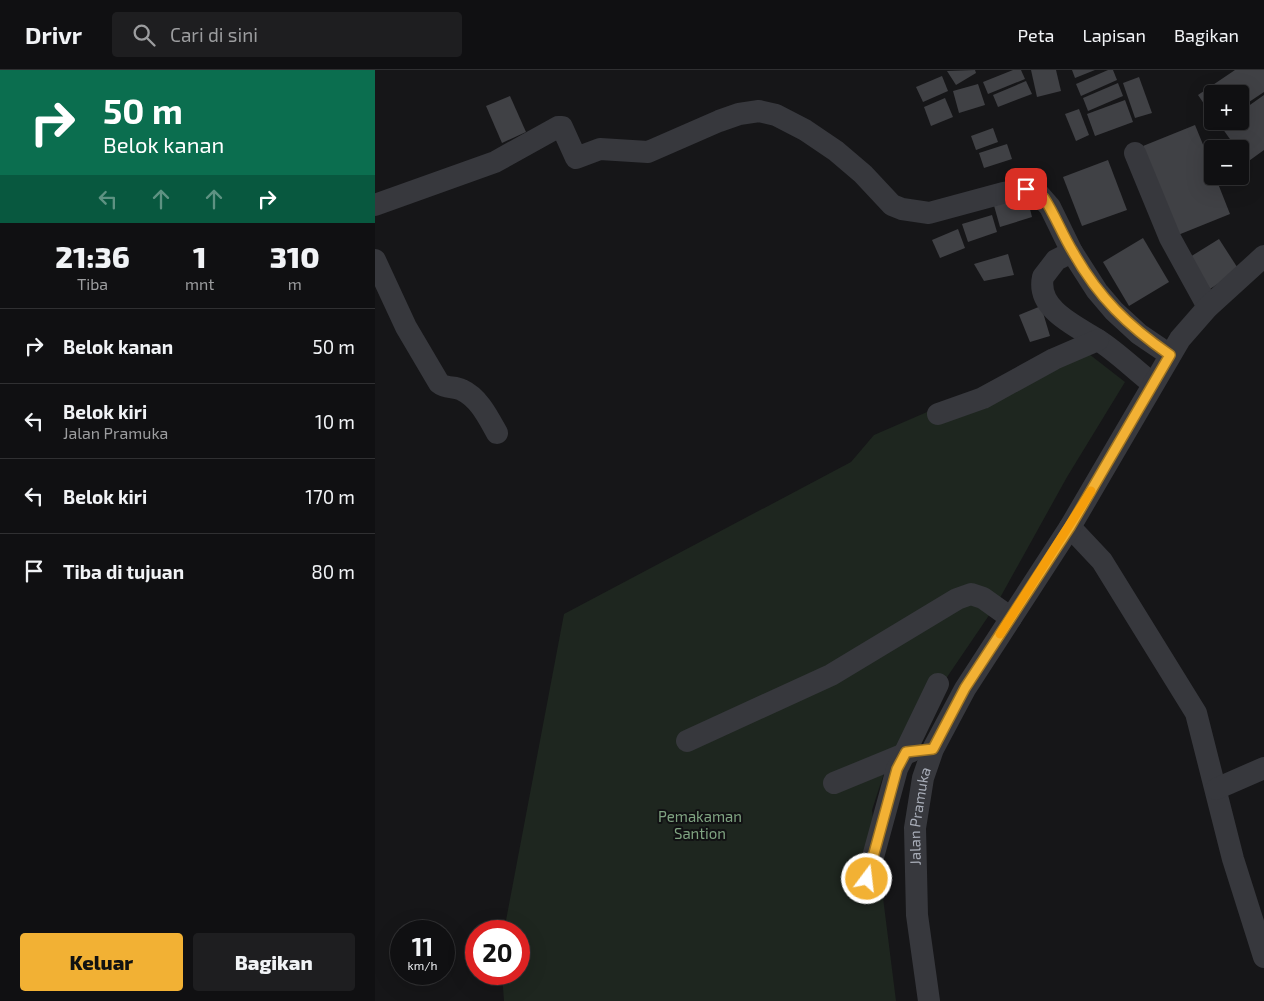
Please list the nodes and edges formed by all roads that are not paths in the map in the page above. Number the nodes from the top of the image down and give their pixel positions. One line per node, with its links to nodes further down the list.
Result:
1 (1135, 153): 6 (street)
2 (375, 205): 3 (street)
3 (1072, 252): 7 (street); 8 (street)
4 (1264, 256): 6 (street, Jalan Pramuka)
5 (375, 260): 11 (street)
6 (1208, 307): 8 (street, Jalan Pramuka)
7 (1098, 340): 9 (street); 10 (street)
8 (1170, 355): 9 (street, Jalan Pramuka)
9 (1153, 384): 12 (street, Jalan Pramuka)
10 (939, 414)
11 (497, 433)
12 (1070, 527): 13 (street, Jalan Pramuka); 20 (street)
13 (1011, 618): 15 (street); 16 (street, Jalan Pramuka)
14 (938, 684): 17 (street)
15 (687, 741)
16 (933, 749): 17 (street); 23 (street, Jalan Pramuka)
17 (906, 752): 19 (street); 21 (street)
18 (1264, 768): 20 (street)
19 (834, 783)
20 (1216, 789): 22 (street)
21 (867, 879)
22 (1264, 957)
23 (929, 1001)

